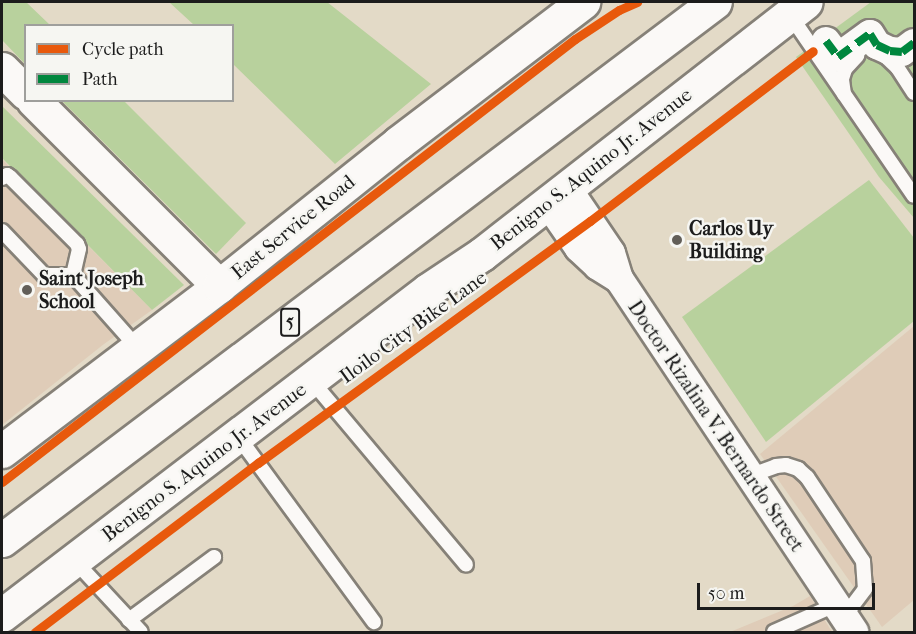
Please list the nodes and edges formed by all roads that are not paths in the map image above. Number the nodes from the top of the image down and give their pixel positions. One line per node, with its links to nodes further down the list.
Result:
1 (715, 2): 22 (main road, 5)
2 (575, 3): 16 (main road, East Service Road)
3 (798, 8): 10 (lane); 12 (main road, Benigno S. Aquino Jr. Avenue)
4 (826, 41): 5 (street)
5 (913, 48)
6 (2, 69): 7 (main road)
7 (24, 91)
8 (915, 93): 10 (lane)
9 (35, 102): 16 (main road)
10 (849, 103): 13 (lane)
11 (2, 178): 15 (lane)
12 (557, 196): 18 (main road, Benigno S. Aquino Jr. Avenue); 21 (street, Doctor Rizalina V. Bernardo Street)
13 (915, 196)
14 (2, 231): 15 (lane)
15 (73, 275): 17 (lane)
16 (219, 286): 17 (main road, East Service Road)
17 (137, 347): 20 (main road, East Service Road)
18 (311, 381): 19 (main road, Benigno S. Aquino Jr. Avenue); 25 (lane)
19 (237, 435): 24 (main road, Benigno S. Aquino Jr. Avenue); 29 (lane)
20 (2, 451)
21 (749, 476): 27 (street, Doctor Rizalina V. Bernardo Street); 27 (lane)
22 (2, 540)
23 (214, 557): 28 (lane)
24 (74, 560): 26 (main road, Benigno S. Aquino Jr. Avenue); 28 (lane)
25 (466, 565)
26 (2, 615)
27 (845, 618): 31 (lane)
28 (129, 620): 30 (lane)
29 (374, 622)
30 (141, 633)
31 (774, 633)

